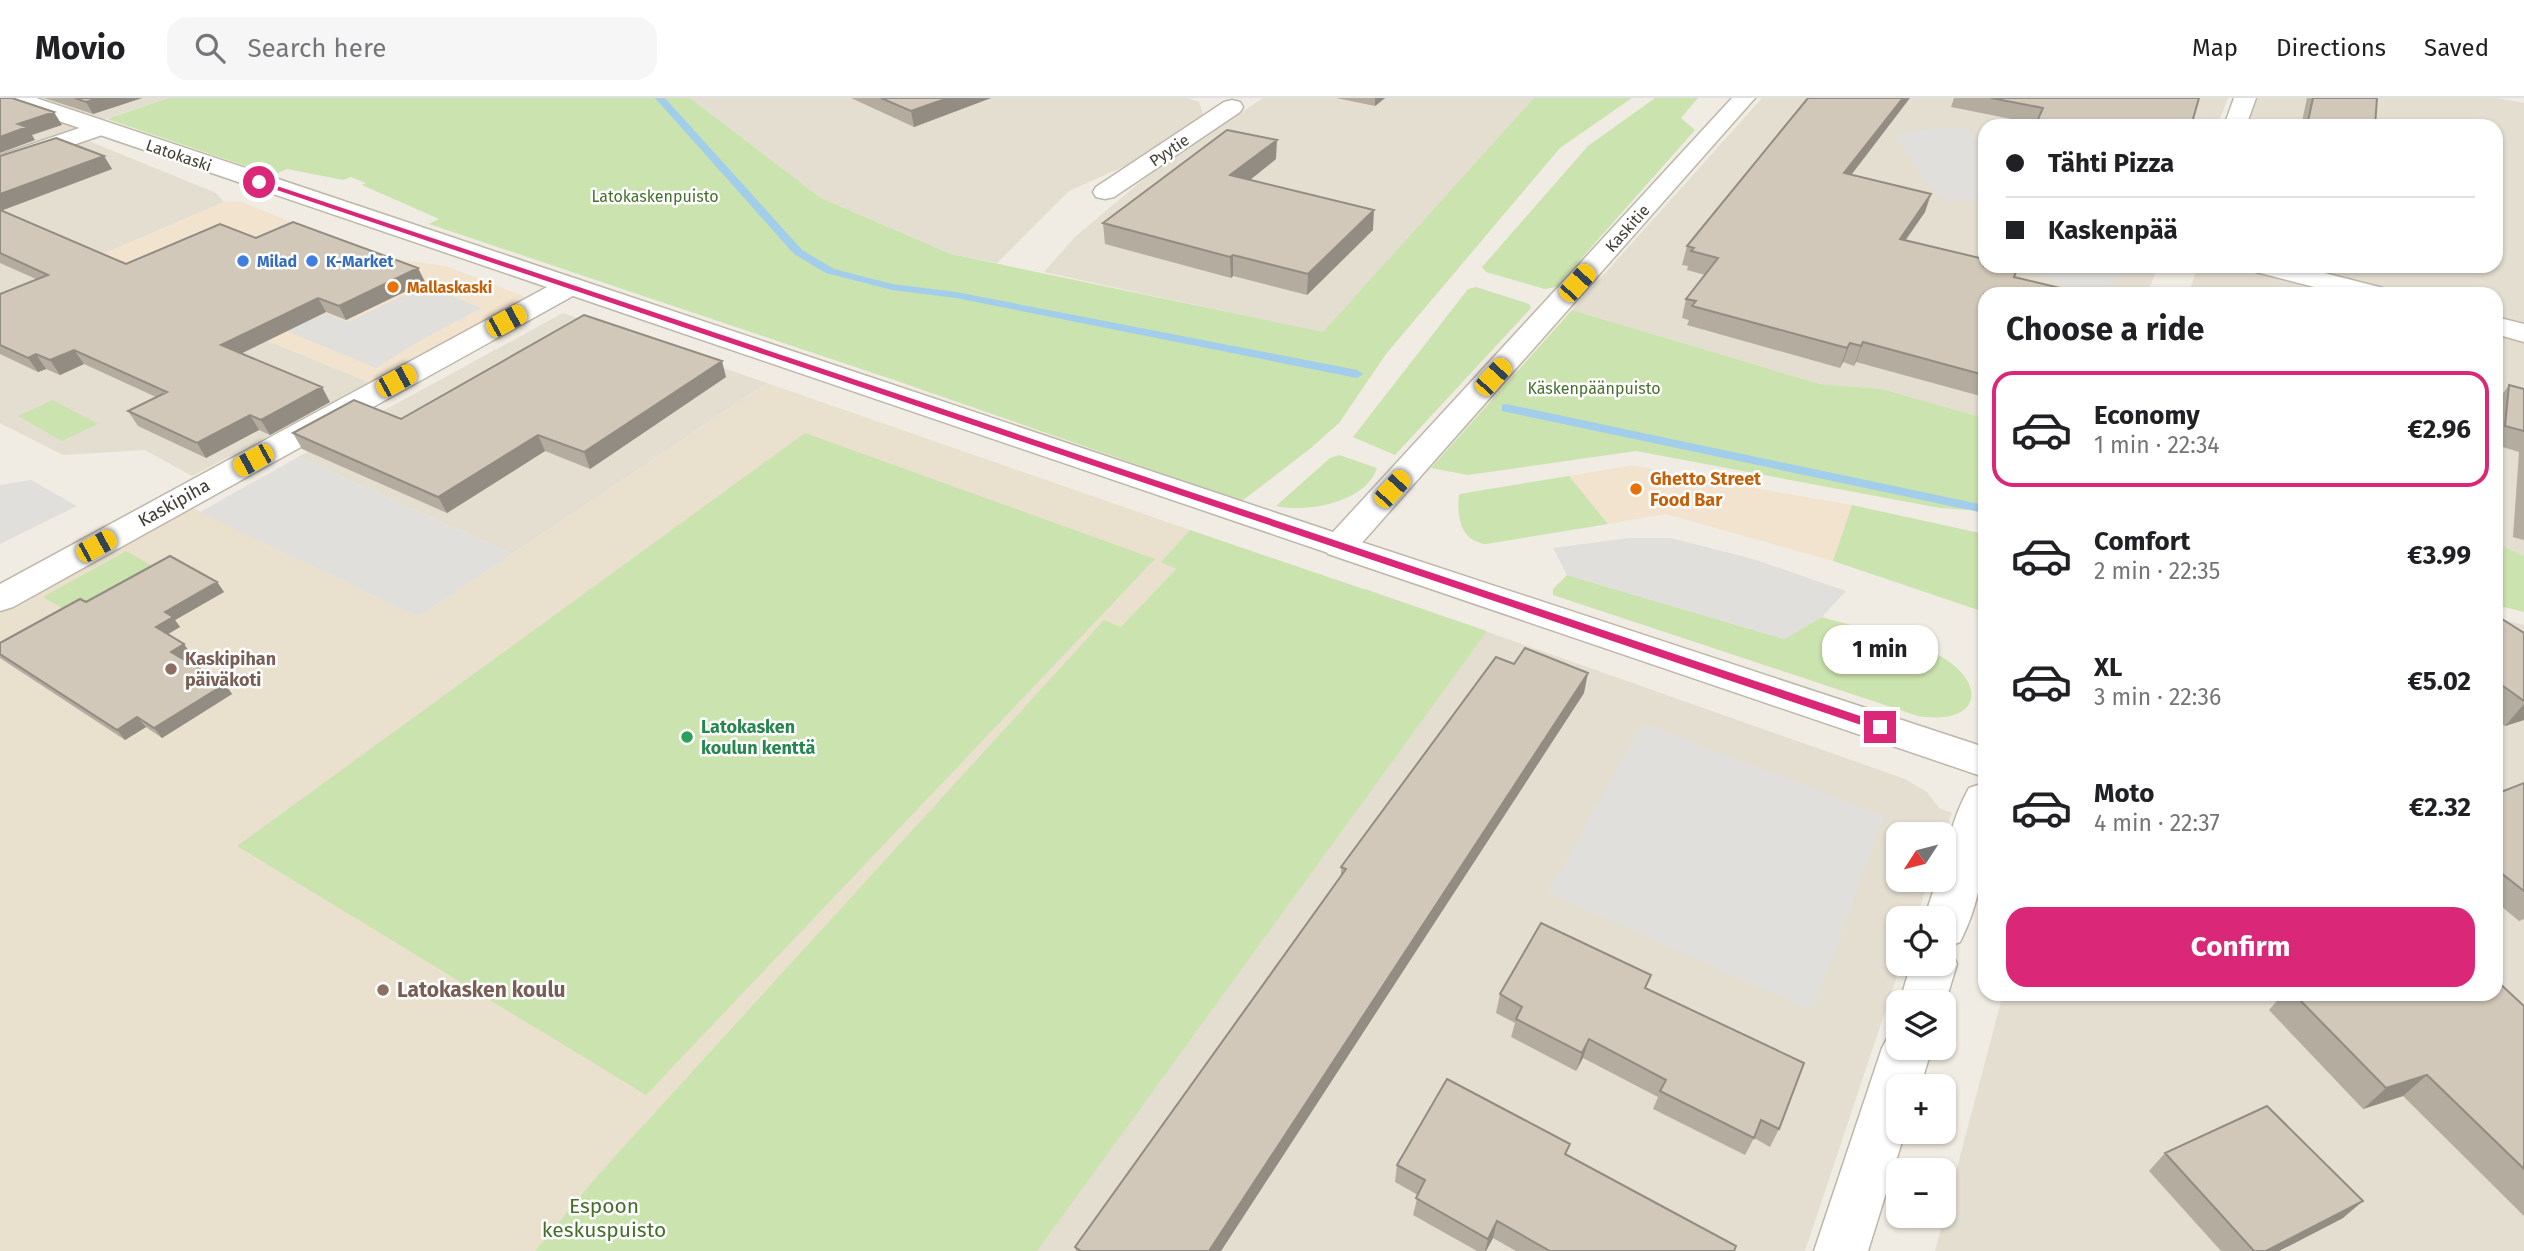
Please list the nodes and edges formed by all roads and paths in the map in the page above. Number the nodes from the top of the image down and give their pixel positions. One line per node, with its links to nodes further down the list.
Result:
1 (14, 98): 7 (street, Latokaski)
2 (1206, 98): 5 (street)
3 (1744, 98): 15 (street, Kaskitie)
4 (2245, 98): 6 (street)
5 (1239, 103): 9 (street, Pyytie)
6 (2238, 119)
7 (100, 128): 8 (street); 11 (street, Latokaski)
8 (0, 163)
9 (1105, 192)
10 (2292, 273): 12 (street)
11 (570, 286): 15 (street, Latokaski); 16 (street, Kaskipiha)
12 (2346, 287)
13 (2503, 328): 14 (street)
14 (2524, 333)
15 (1340, 546): 17 (street, Latokaski)
16 (0, 599)
17 (1978, 760)
18 (1978, 818): 19 (street)
19 (1951, 906)
20 (1903, 1060): 21 (street)
21 (1841, 1251)

